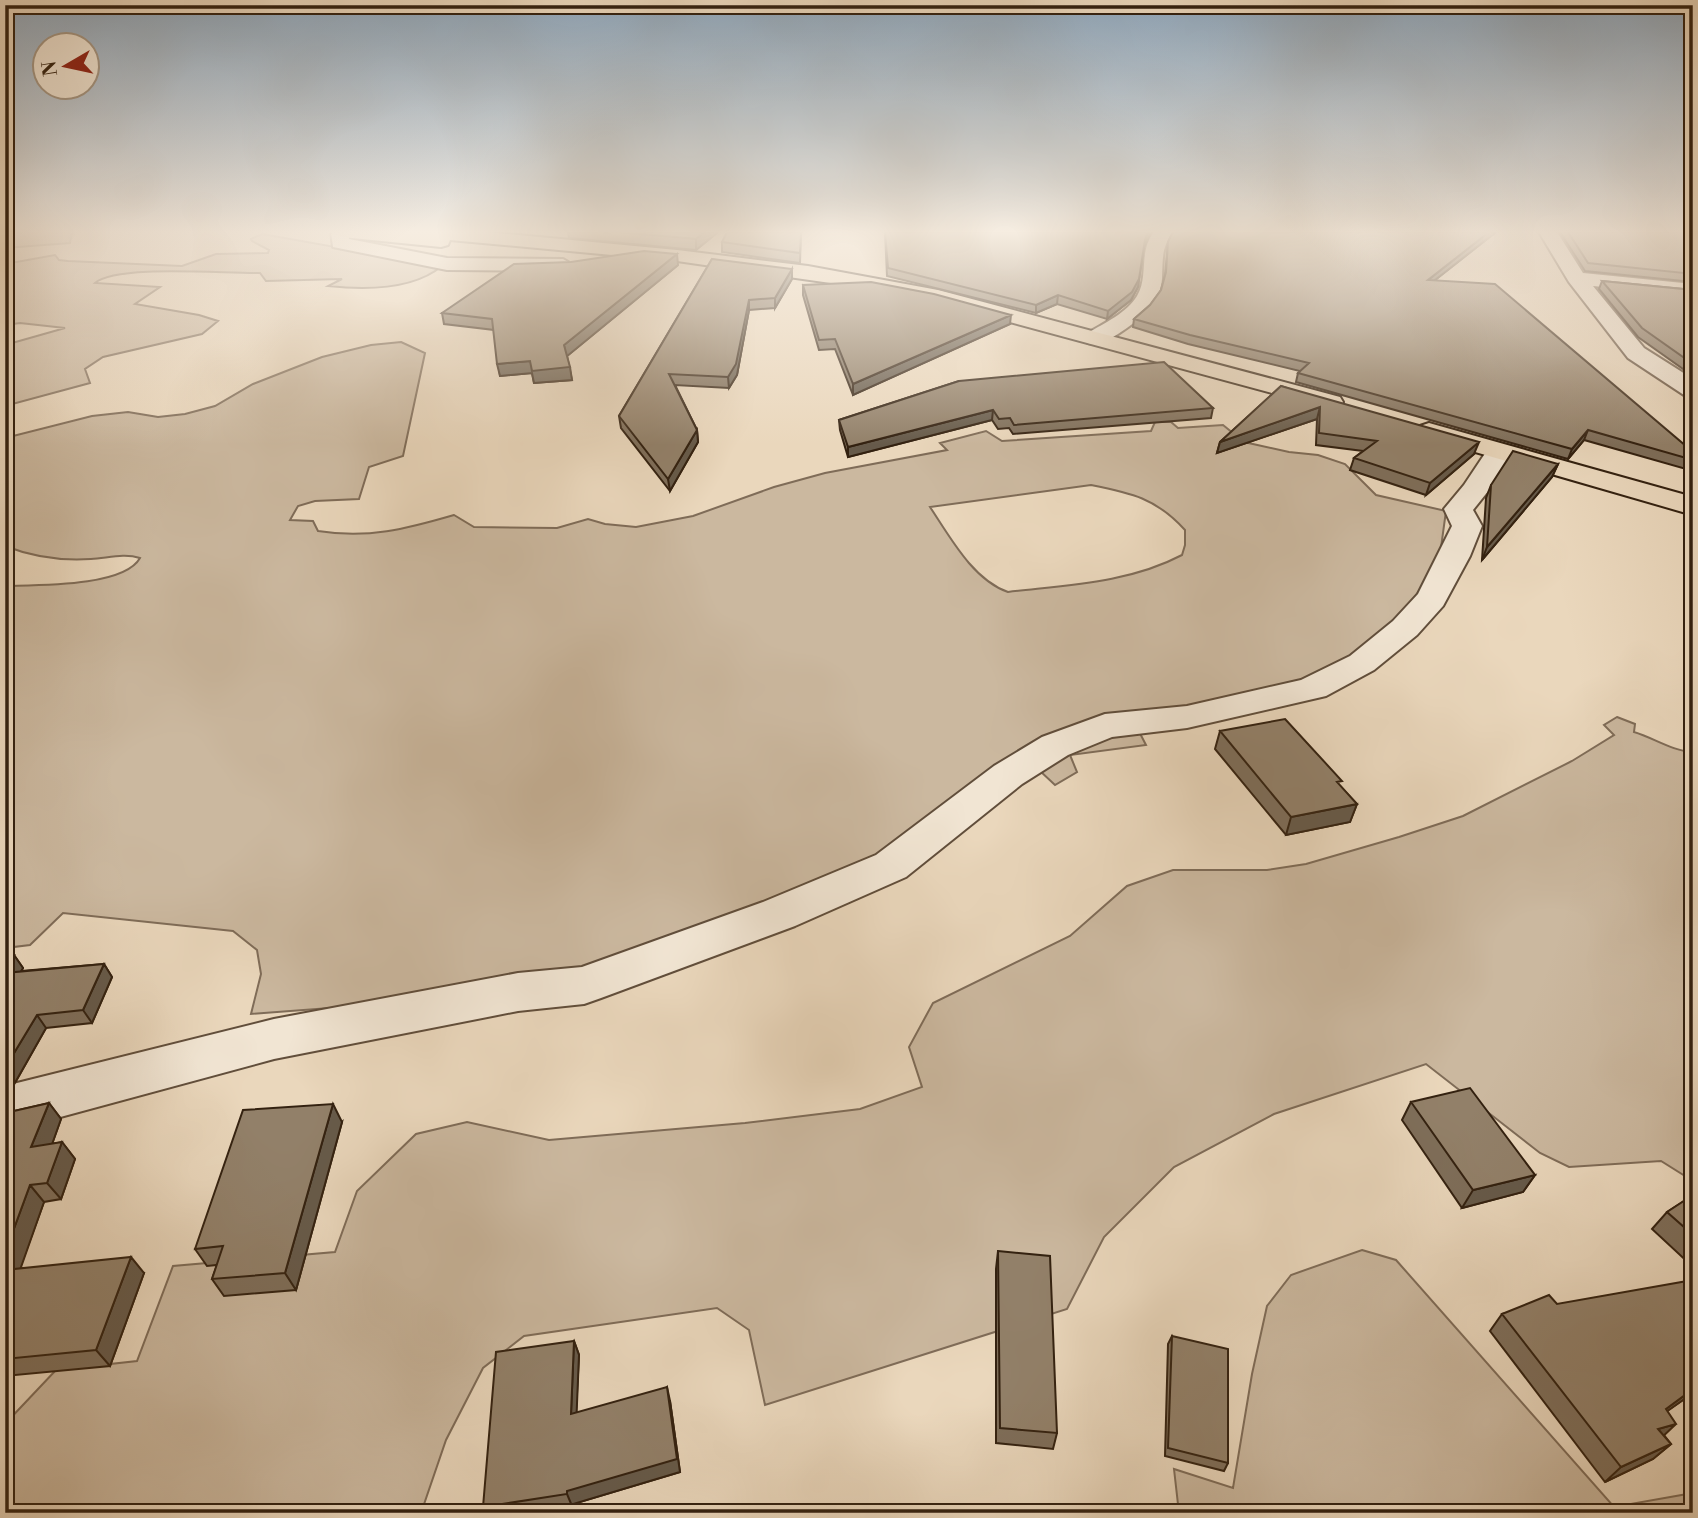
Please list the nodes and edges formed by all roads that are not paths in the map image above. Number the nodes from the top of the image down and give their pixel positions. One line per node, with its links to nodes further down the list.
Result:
1 (964, 303): 4 (main road)
2 (1142, 303): 4 (street)
3 (1596, 303): 5 (street)
4 (1096, 338): 6 (main road)
5 (1693, 390)
6 (1358, 411)
7 (1409, 426): 8 (main road)
8 (1499, 452): 9 (main road); 10 (street)
9 (1693, 506)
10 (5, 1109)

